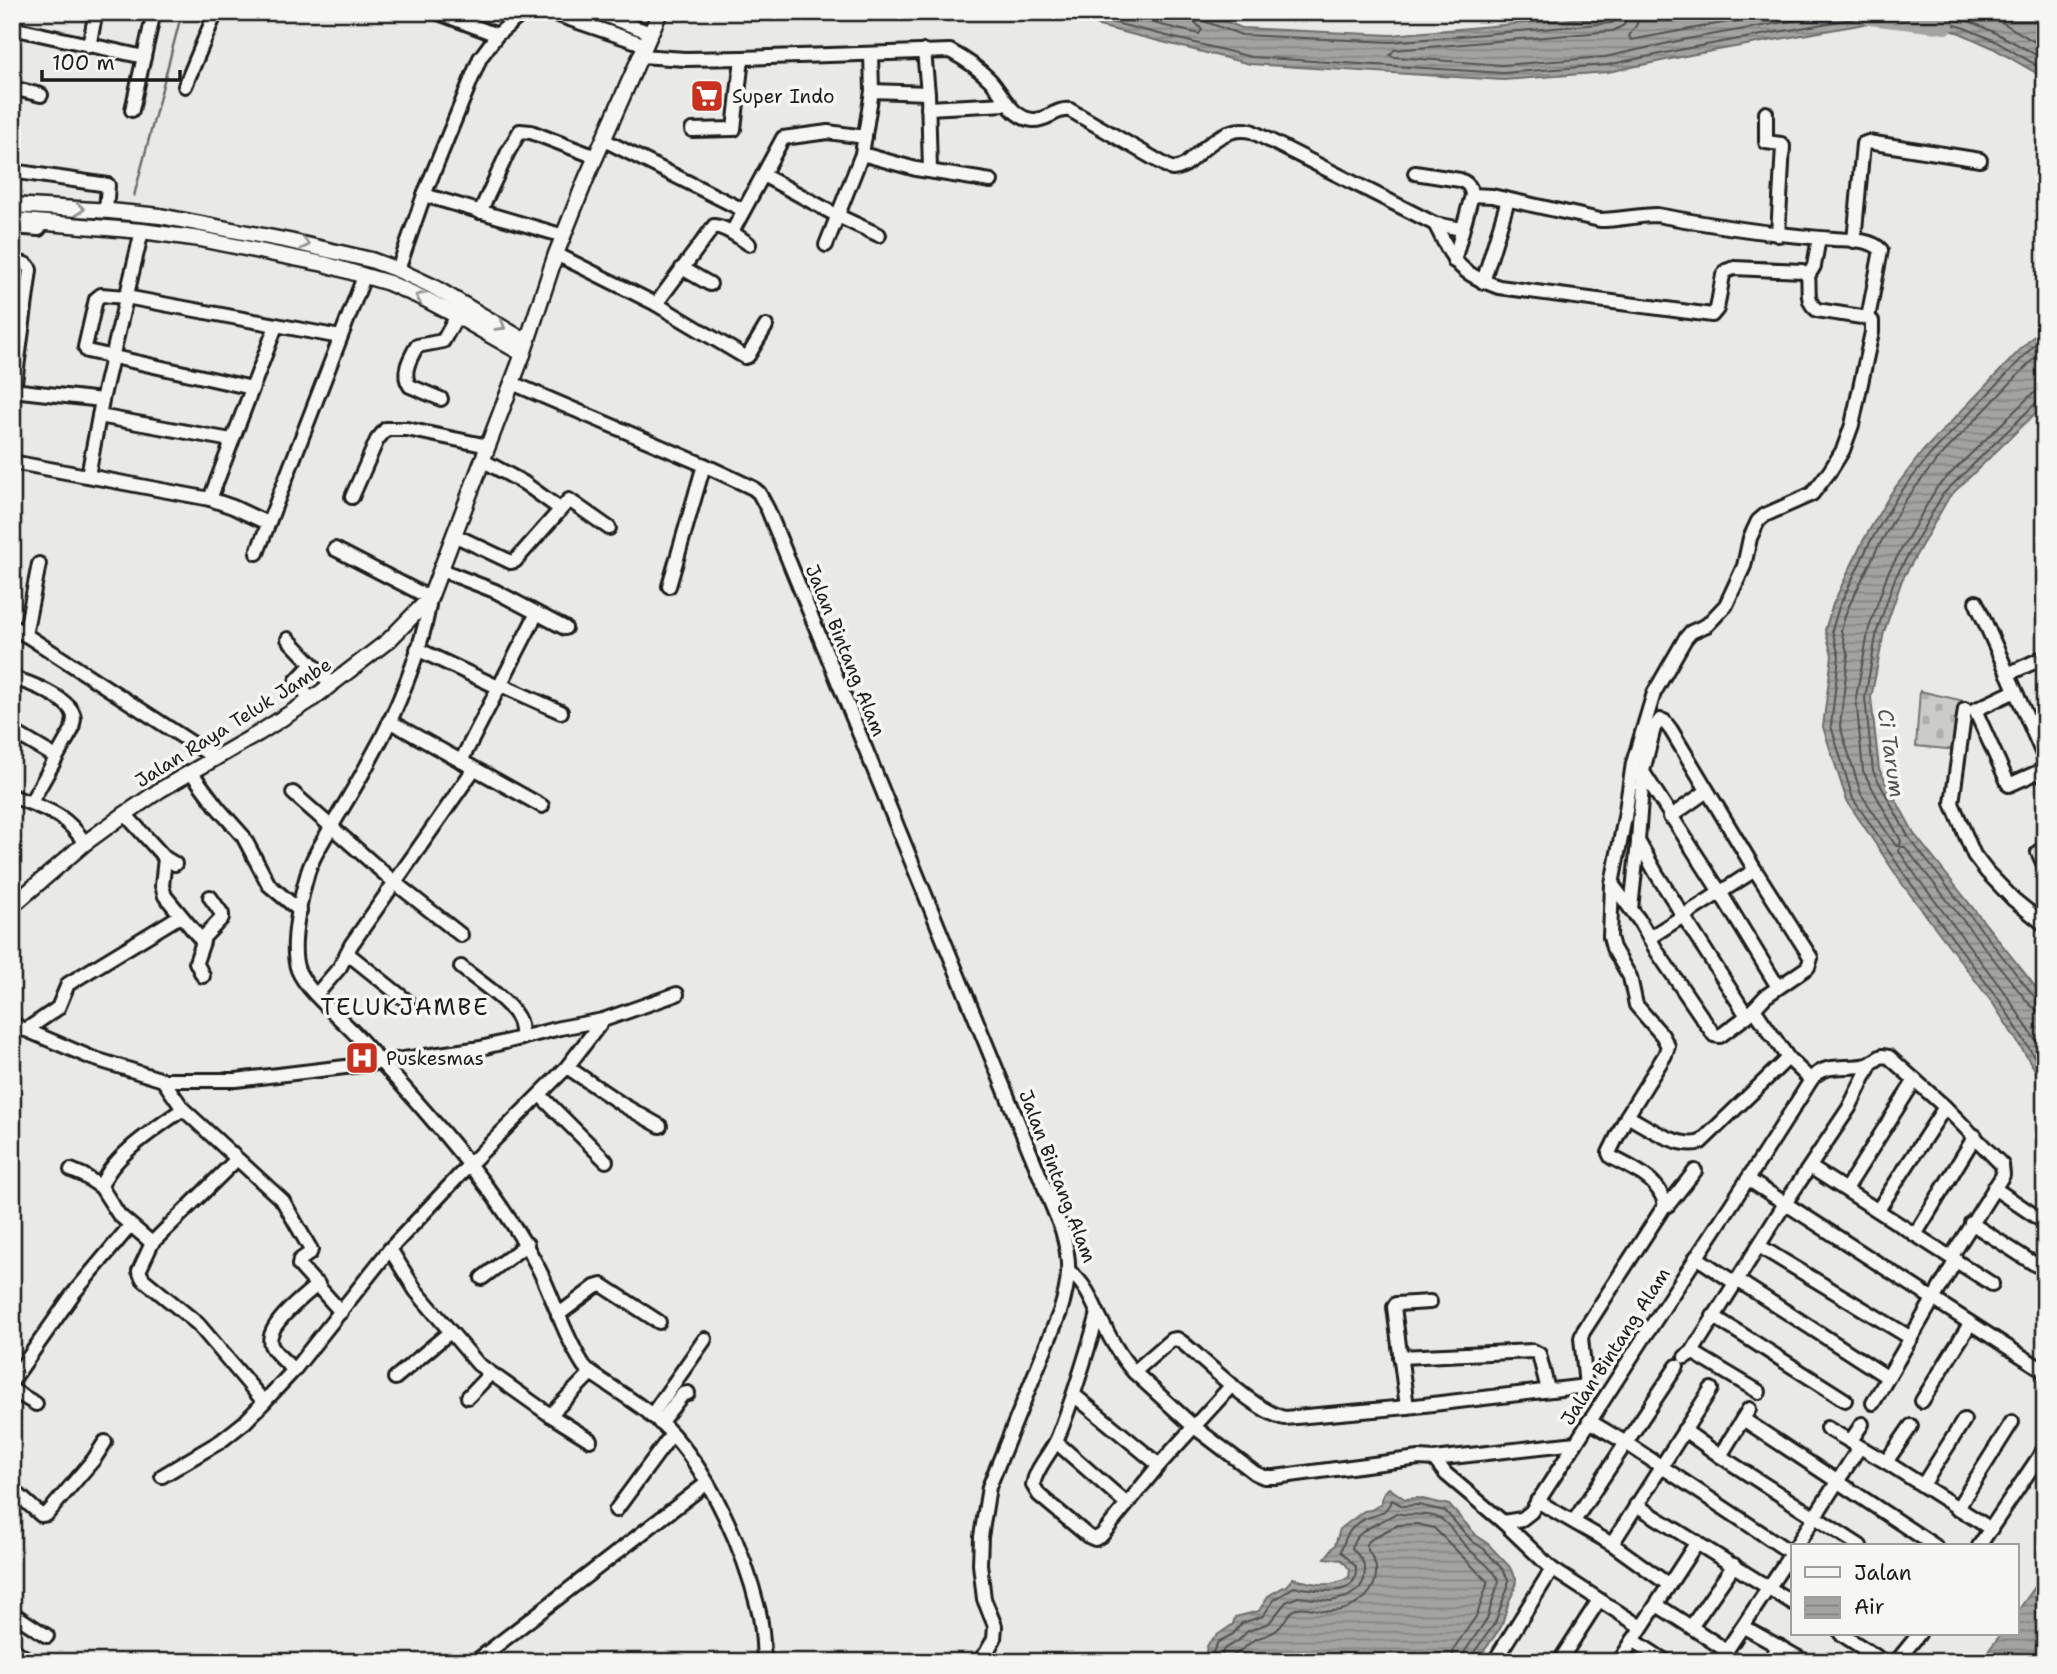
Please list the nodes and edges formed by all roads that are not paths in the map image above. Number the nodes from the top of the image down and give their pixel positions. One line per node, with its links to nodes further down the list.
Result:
1 (96, 12): 14 (street)
2 (154, 12): 17 (street)
3 (216, 12): 19 (street)
4 (436, 12): 12 (street)
5 (524, 12): 12 (street)
6 (549, 12): 11 (street)
7 (595, 12): 9 (street)
8 (660, 12): 13 (main road, Jalan Raya Teluk Jambe)
9 (617, 20): 11 (street); 13 (street)
10 (12, 28): 14 (street)
11 (613, 34): 13 (street)
12 (497, 35): 39 (street)
13 (646, 45): 18 (street); 30 (main road, Jalan Raya Teluk Jambe)
14 (89, 46): 17 (street)
15 (924, 51): 16 (street); 22 (street); 24 (street)
16 (871, 54): 18 (street); 21 (street)
17 (144, 57): 26 (street)
18 (742, 58): 28 (street)
19 (185, 86)
20 (12, 88): 23 (street)
21 (872, 91): 22 (street); 29 (street)
22 (928, 93): 25 (street)
23 (41, 95)
24 (1006, 104): 25 (street); 48 (street)
25 (928, 108): 34 (street)
26 (132, 110)
27 (1766, 113): 54 (street)
28 (692, 130)
29 (865, 137): 31 (street); 37 (street)
30 (604, 140): 32 (main road, Jalan Raya Teluk Jambe); 43 (street)
31 (862, 154): 34 (street); 46 (street)
32 (596, 158): 45 (street); 55 (main road, Jalan Raya Teluk Jambe)
33 (1980, 160): 57 (street)
34 (930, 171): 38 (street)
35 (12, 172): 44 (street)
36 (1415, 173): 40 (street)
37 (763, 175): 43 (street); 46 (street)
38 (991, 181)
39 (424, 195): 45 (street); 65 (street)
40 (1472, 195): 41 (street); 50 (street)
41 (1508, 200): 54 (street); 68 (street)
42 (12, 205): 44 (main road, one-way to 44)
43 (743, 210): 51 (street)
44 (106, 211): 61 (main road, one-way to 61)
45 (480, 212): 55 (street)
46 (838, 216): 53 (street); 59 (street)
47 (12, 220): 52 (main road)
48 (1435, 224): 50 (street); 62 (street)
49 (12, 227): 52 (street)
50 (1462, 229): 62 (street)
51 (732, 232): 58 (street); 64 (street)
52 (141, 234): 67 (main road); 70 (street)
53 (878, 235)
54 (1777, 235): 56 (street)
55 (564, 236): 60 (main road, Jalan Raya Teluk Jambe)
56 (1819, 238): 57 (street); 66 (street)
57 (1854, 241): 73 (street)
58 (749, 244)
59 (826, 245)
60 (556, 254): 71 (street); 77 (main road, Jalan Raya Teluk Jambe)
61 (371, 260): 65 (main road); 67 (street)
62 (1454, 261): 68 (street)
63 (12, 263): 81 (street)
64 (682, 268): 69 (street); 71 (street)
65 (398, 270): 77 (main road, one-way to 77)
66 (1808, 276): 68 (street); 73 (street)
67 (362, 277): 72 (main road, one-way to 67); 76 (street)
68 (1483, 282)
69 (710, 284)
70 (126, 297): 74 (street); 78 (street); 78 (street)
71 (656, 304): 75 (street)
72 (457, 316): 77 (main road); 82 (street)
73 (1868, 318): 144 (street)
74 (276, 326): 76 (street); 80 (street)
75 (766, 326)
76 (340, 337): 94 (street)
77 (525, 348): 79 (main road, Jalan Raya Teluk Jambe)
78 (113, 357): 80 (street); 83 (street)
79 (512, 383): 86 (main road, Jalan Raya Teluk Jambe); 89 (street, Jalan Bintang Alam)
80 (252, 388): 85 (street)
81 (13, 390): 83 (street)
82 (441, 399)
83 (102, 400): 84 (street)
84 (99, 416): 85 (street); 90 (street)
85 (231, 440): 92 (street)
86 (488, 446): 87 (main road, Jalan Raya Teluk Jambe); 91 (street)
87 (482, 460): 93 (street); 96 (main road, Jalan Raya Teluk Jambe)
88 (12, 462): 90 (street)
89 (704, 465): 101 (street); 205 (street, Jalan Bintang Alam)
90 (88, 476): 92 (street)
91 (352, 497)
92 (210, 499): 94 (street)
93 (559, 509): 95 (street); 96 (street)
94 (267, 523): 98 (street)
95 (609, 528)
96 (454, 535): 100 (main road, Jalan Raya Teluk Jambe)
97 (335, 549): 102 (street)
98 (257, 553)
99 (39, 564): 107 (street)
100 (440, 570): 102 (main road, Jalan Raya Teluk Jambe); 104 (street)
101 (669, 586)
102 (430, 598): 109 (street); 114 (main road, Jalan Raya Teluk Jambe)
103 (1976, 602): 112 (street)
104 (536, 615): 106 (street); 115 (street)
105 (12, 626): 107 (street)
106 (565, 628)
107 (25, 635): 123 (street)
108 (288, 639): 111 (street)
109 (417, 649): 115 (street); 120 (street)
110 (2045, 657): 112 (street)
111 (312, 664): 114 (street); 117 (street)
112 (2008, 674): 116 (street)
113 (12, 678): 122 (street)
114 (332, 685): 117 (main road, Jalan Raya Teluk Jambe)
115 (501, 686): 119 (street); 125 (street)
116 (2015, 691): 124 (street); 127 (street)
117 (311, 700): 123 (main road, Jalan Raya Teluk Jambe)
118 (1965, 709): 152 (street)
119 (561, 712)
120 (389, 721): 125 (street); 137 (street)
121 (12, 731): 122 (street)
122 (56, 757): 133 (street)
123 (215, 758): 129 (main road, Jalan Raya Teluk Jambe)
124 (2045, 759)
125 (461, 761): 126 (street)
126 (474, 769): 134 (street); 143 (street)
127 (2045, 769)
128 (1643, 771): 130 (street); 136 (street); 138 (street)
129 (191, 772): 135 (main road, Jalan Raya Teluk Jambe); 149 (street)
130 (1707, 791): 136 (street); 142 (street)
131 (292, 793): 137 (street)
132 (12, 796): 133 (street)
133 (31, 802): 139 (street)
134 (542, 806)
135 (125, 814): 139 (main road, Jalan Raya Teluk Jambe); 150 (street)
136 (1670, 817): 145 (street)
137 (331, 827): 143 (street); 149 (street)
138 (1638, 841): 148 (street); 151 (street)
139 (85, 843): 147 (main road, Jalan Raya Teluk Jambe)
140 (2038, 846): 141 (street)
141 (2045, 867)
142 (1755, 870): 145 (street); 159 (street)
143 (394, 883): 153 (street); 156 (street)
144 (1612, 884): 148 (street); 178 (street)
145 (1720, 892): 151 (street); 159 (street)
146 (209, 897): 155 (street)
147 (12, 906)
148 (1631, 909): 154 (street)
149 (300, 911): 161 (street)
150 (180, 916): 155 (street); 166 (street)
151 (1685, 916): 154 (street); 163 (street)
152 (2045, 925)
153 (461, 935)
154 (1649, 938): 163 (street)
155 (201, 940): 158 (street)
156 (347, 953): 161 (street); 162 (street)
157 (461, 967): 167 (street)
158 (203, 976)
159 (1778, 987): 163 (street)
160 (677, 994): 164 (street)
161 (316, 995): 169 (street)
162 (407, 1001)
163 (1750, 1012): 168 (street)
164 (603, 1020): 167 (street); 171 (street)
165 (12, 1024): 166 (street)
166 (26, 1030): 172 (street)
167 (522, 1038): 169 (street)
168 (1788, 1058): 173 (street); 178 (street)
169 (380, 1062): 172 (street); 183 (street)
170 (1870, 1065): 173 (street); 174 (street); 184 (street)
171 (567, 1068): 175 (street); 179 (street)
172 (163, 1080): 177 (street)
173 (1811, 1080): 187 (street, Jalan Bintang Alam)
174 (1915, 1080): 176 (street); 190 (street)
175 (540, 1095): 182 (street); 183 (street)
176 (1945, 1107): 180 (street); 193 (street)
177 (183, 1109): 181 (street); 188 (street)
178 (1627, 1116): 192 (street)
179 (660, 1126)
180 (1975, 1136): 189 (street); 197 (street)
181 (236, 1160): 198 (street); 208 (street)
182 (606, 1161)
183 (469, 1165): 199 (street); 201 (street)
184 (1810, 1167): 190 (street); 191 (street)
185 (71, 1170): 188 (street)
186 (1695, 1171): 192 (street)
187 (1749, 1180): 191 (street); 202 (street, Jalan Bintang Alam)
188 (101, 1187): 196 (street)
189 (1994, 1188): 194 (street); 195 (street)
190 (1846, 1189): 193 (street)
191 (1786, 1202): 200 (street); 210 (street)
192 (1665, 1205): 234 (street)
193 (1878, 1210): 197 (street)
194 (2038, 1218)
195 (1971, 1223): 203 (street); 204 (street)
196 (130, 1226): 198 (street); 230 (street)
197 (1915, 1235): 203 (street)
198 (152, 1243): 241 (street)
199 (527, 1244): 206 (street); 214 (street)
200 (1759, 1246): 207 (street); 219 (street)
201 (390, 1250): 212 (street); 218 (street)
202 (1696, 1257): 207 (street); 248 (street, Jalan Bintang Alam)
203 (1953, 1259): 209 (street); 210 (street)
204 (2036, 1265)
205 (1070, 1272): 213 (street, Jalan Bintang Alam); 311 (street)
206 (482, 1278)
207 (1736, 1281): 215 (street); 228 (street)
208 (318, 1284): 212 (street); 223 (street)
209 (1992, 1284)
210 (1934, 1298): 217 (street); 219 (street)
211 (1430, 1302): 221 (street)
212 (341, 1312): 223 (street)
213 (1098, 1314): 224 (street, Jalan Bintang Alam); 237 (street)
214 (558, 1315): 216 (street); 225 (street)
215 (1713, 1317): 222 (street); 239 (street)
216 (659, 1322)
217 (1970, 1324): 227 (street); 240 (street)
218 (450, 1332): 226 (street); 229 (street)
219 (1911, 1338): 228 (street)
220 (705, 1339): 246 (street)
221 (1400, 1357): 234 (street); 244 (street)
222 (1685, 1358): 235 (street); 260 (street)
223 (294, 1370): 241 (street)
224 (1134, 1372): 231 (street); 251 (street, Jalan Bintang Alam)
225 (591, 1373): 245 (street); 246 (street)
226 (490, 1374): 238 (street); 245 (street)
227 (2045, 1374)
228 (1887, 1377): 242 (street)
229 (396, 1378)
230 (12, 1381)
231 (1232, 1385): 244 (street); 251 (street)
232 (1710, 1389): 254 (street)
233 (12, 1390): 243 (street)
234 (1548, 1390): 244 (street)
235 (1759, 1391)
236 (688, 1393): 246 (street)
237 (1074, 1395): 258 (street); 266 (street)
238 (468, 1397)
239 (1845, 1400)
240 (1922, 1401)
241 (264, 1402): 268 (street)
242 (1873, 1403)
243 (36, 1405)
244 (1407, 1407)
245 (550, 1415): 256 (street)
246 (656, 1419): 255 (street)
247 (1964, 1420): 271 (street)
248 (1589, 1421): 259 (street, Jalan Bintang Alam); 260 (street)
249 (2012, 1422): 276 (street)
250 (1861, 1424): 261 (street)
251 (1193, 1426): 264 (street, Jalan Bintang Alam); 266 (street)
252 (1911, 1426): 265 (street)
253 (1827, 1428): 261 (street)
254 (1684, 1430): 263 (street); 267 (street)
255 (672, 1434): 270 (street); 277 (street)
256 (590, 1440)
257 (105, 1442): 272 (street)
258 (1056, 1442): 274 (street); 274 (street)
259 (1576, 1443): 264 (street, Jalan Bintang Alam); 273 (street)
260 (1626, 1443): 267 (street); 279 (street)
261 (1855, 1445): 265 (street); 269 (street)
262 (2045, 1448): 281 (street)
263 (1720, 1456): 269 (street); 278 (street)
264 (1434, 1459): 280 (street)
265 (1886, 1462): 271 (street)
266 (1159, 1465): 274 (street)
267 (1661, 1466): 275 (street); 288 (street)
268 (162, 1476)
269 (1838, 1482): 278 (street); 286 (street)
270 (707, 1483): 309 (street); 310 (street)
271 (1923, 1485): 276 (street)
272 (12, 1489)
273 (1537, 1501): 279 (street); 280 (street)
274 (1127, 1504)
275 (1636, 1505): 282 (street); 283 (street)
276 (1957, 1508): 281 (street)
277 (616, 1510)
278 (1815, 1516): 284 (street); 285 (street)
279 (1574, 1521): 283 (street)
280 (1503, 1522): 291 (street)
281 (1991, 1529): 287 (street)
282 (1697, 1542): 290 (street); 292 (street)
283 (1612, 1544): 292 (street)
284 (1797, 1544)
285 (1857, 1544)
286 (1933, 1544)
287 (1980, 1544)
288 (1791, 1550)
289 (1791, 1554): 293 (street)
290 (1734, 1565): 293 (street); 300 (street)
291 (1552, 1569): 294 (street); 312 (street)
292 (1669, 1585): 296 (street)
293 (1769, 1587): 295 (street); 298 (street)
294 (1599, 1600): 299 (street); 313 (street)
295 (1791, 1601)
296 (1657, 1605): 299 (street); 300 (street)
297 (12, 1613): 301 (street)
298 (1744, 1626): 305 (street); 307 (street)
299 (1641, 1627): 304 (street)
300 (1691, 1627): 307 (street)
301 (47, 1636)
302 (1844, 1636): 318 (street)
303 (1917, 1636): 319 (street)
304 (1633, 1640): 314 (street); 315 (street)
305 (1779, 1646): 316 (street); 317 (street)
306 (12, 1649): 308 (street)
307 (1723, 1656)
308 (32, 1662)
309 (475, 1662)
310 (764, 1662)
311 (978, 1662)
312 (1493, 1662)
313 (1559, 1662)
314 (1619, 1662)
315 (1667, 1662)
316 (1769, 1662)
317 (1806, 1662)
318 (1885, 1662)
319 (1896, 1662)

